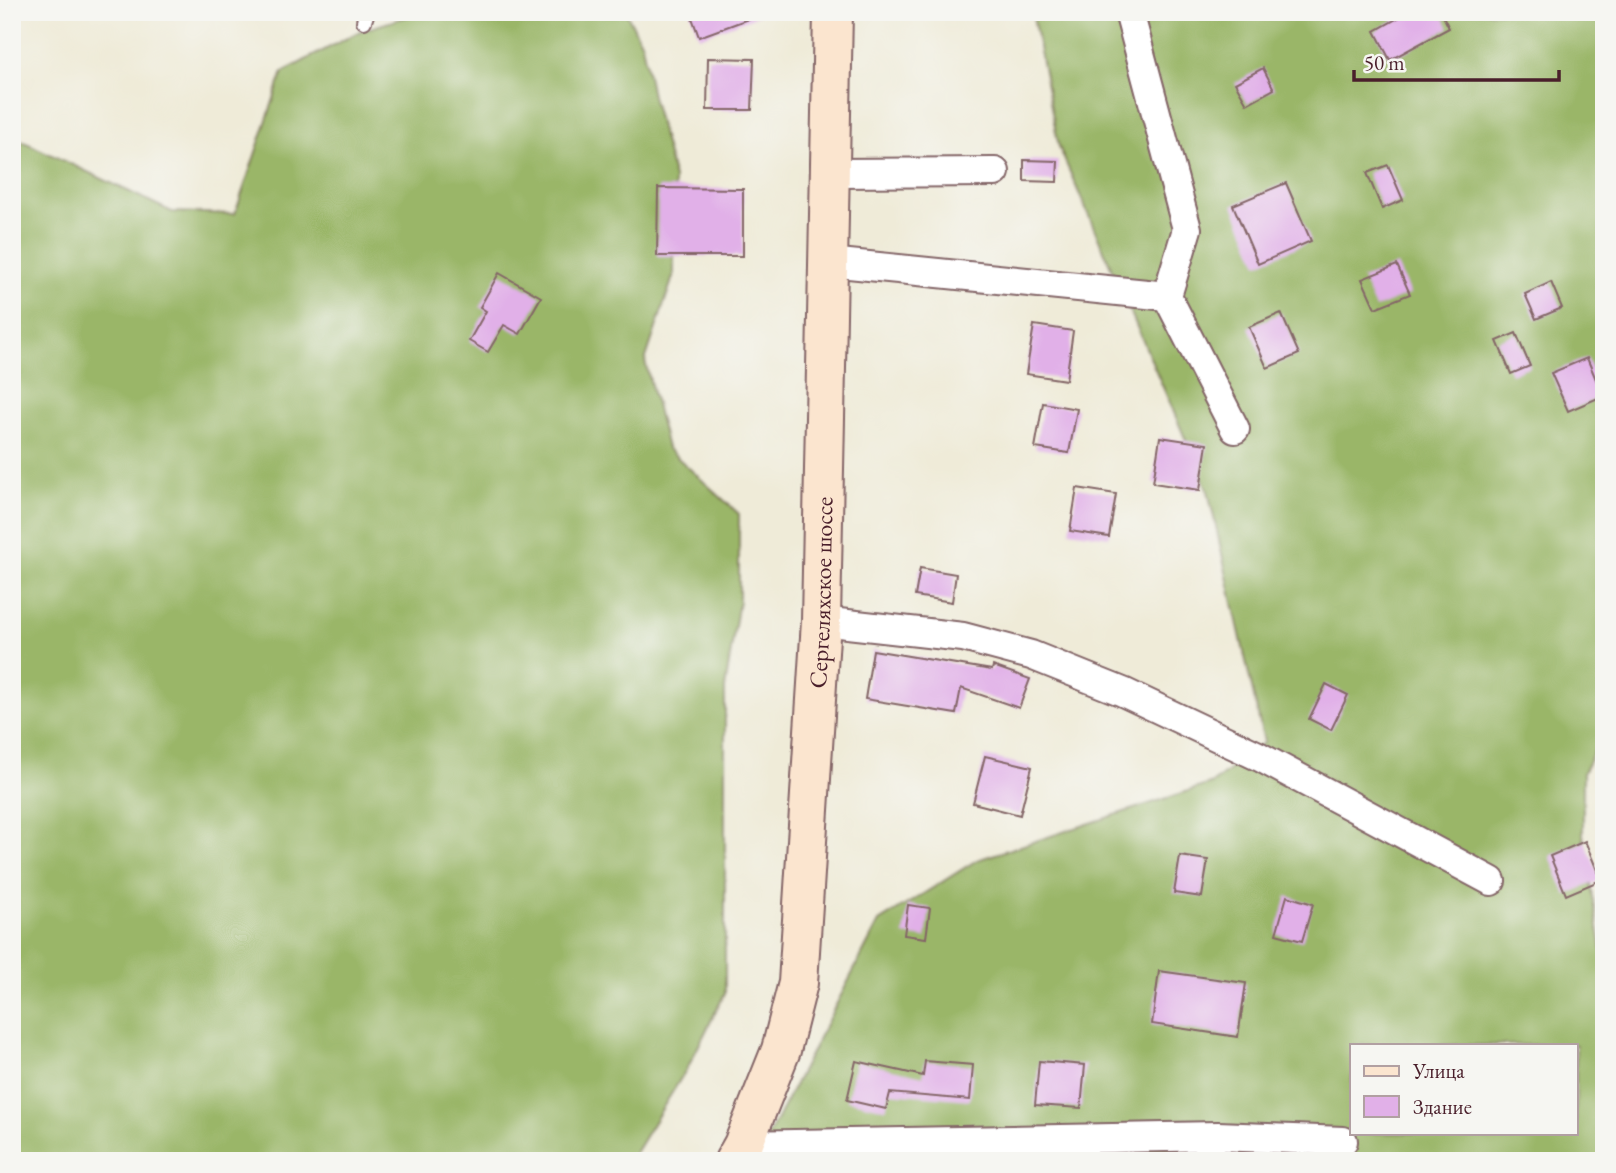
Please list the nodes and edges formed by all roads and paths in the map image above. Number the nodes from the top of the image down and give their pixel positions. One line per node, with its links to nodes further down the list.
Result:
1 (833, 12): 4 (main road, Сергеляхское шоссе)
2 (1129, 12): 6 (street)
3 (995, 172): 4 (street)
4 (831, 173): 5 (main road, Сергеляхское шоссе)
5 (829, 262): 6 (street); 8 (main road, Сергеляхское шоссе)
6 (1167, 296): 7 (street)
7 (1236, 429)
8 (821, 621): 9 (street); 12 (main road, Сергеляхское шоссе)
9 (1492, 881)
10 (1343, 1141): 11 (street)
11 (1216, 1148): 12 (street)
12 (739, 1153)

